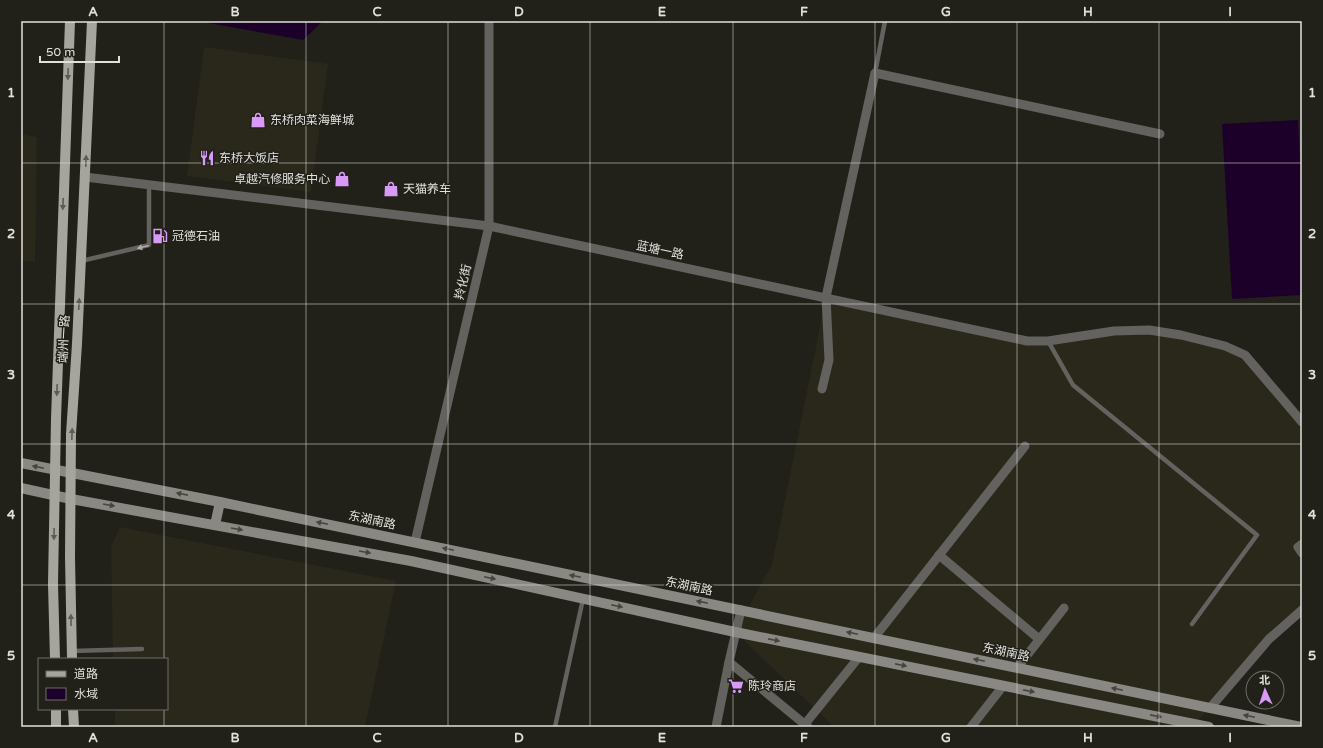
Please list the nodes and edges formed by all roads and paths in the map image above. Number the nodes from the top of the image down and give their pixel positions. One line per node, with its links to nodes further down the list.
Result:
1 (70, 21): 17 (main road, 端州一路, one-way to 17)
2 (92, 21): 7 (main road, 端州一路, one-way to 2)
3 (489, 21): 9 (street, 羚化街)
4 (885, 21): 5 (lane)
5 (876, 73): 6 (street); 11 (street)
6 (1160, 134)
7 (85, 177): 8 (street, 蓝塘一路); 10 (main road, 端州一路)
8 (149, 185): 9 (street, 蓝塘一路); 10 (lane, one-way to 10)
9 (489, 226): 11 (street, 蓝塘一路); 24 (street, 羚化街)
10 (81, 261): 18 (main road, 端州一路, one-way to 10)
11 (826, 297): 12 (street, 蓝塘一路); 13 (street)
12 (1048, 341): 14 (street, 蓝塘一路); 32 (lane)
13 (822, 389)
14 (1302, 422)
15 (1025, 446): 27 (street)
16 (21, 463): 17 (main road, 东湖南路, one-way to 16)
17 (55, 470): 18 (main road, 东湖南路); 20 (main road, 端州一路)
18 (71, 473): 21 (main road, 端州一路); 22 (main road, 东湖南路, one-way to 18)
19 (21, 488): 20 (main road)
20 (55, 495): 21 (main road); 39 (main road, 端州一路, one-way to 39)
21 (70, 499): 23 (main road, one-way to 23); 37 (main road, 端州一路, one-way to 21)
22 (220, 502): 23 (main road); 24 (main road, 东湖南路, one-way to 22)
23 (215, 525): 28 (main road, one-way to 28)
24 (415, 542): 30 (main road, 东湖南路, one-way to 24)
25 (1302, 544): 26 (street)
26 (1302, 553)
27 (939, 555): 34 (street); 35 (street)
28 (583, 599): 33 (main road, one-way to 33); 50 (lane)
29 (1064, 608): 35 (street)
30 (740, 610): 33 (street); 34 (main road, 东湖南路, one-way to 30)
31 (1302, 610): 43 (street)
32 (1192, 624)
33 (735, 632): 38 (main road, one-way to 38); 40 (street)
34 (874, 638): 41 (main road, 东湖南路, one-way to 34)
35 (1039, 639): 41 (street)
36 (142, 649): 37 (lane)
37 (72, 655)
38 (859, 657): 42 (main road, one-way to 42); 46 (street)
39 (55, 658)
40 (729, 662): 46 (street); 51 (street)
41 (1017, 668): 43 (main road, 东湖南路, one-way to 41)
42 (1003, 686): 47 (main road, one-way to 47); 52 (street)
43 (1210, 708): 54 (main road, 东湖南路, one-way to 43)
44 (56, 710): 48 (main road)
45 (73, 710): 49 (main road)
46 (807, 726)
47 (1195, 726): 53 (main road)
48 (56, 727)
49 (74, 727)
50 (555, 727)
51 (716, 727)
52 (971, 727)
53 (1209, 727)
54 (1301, 727)

